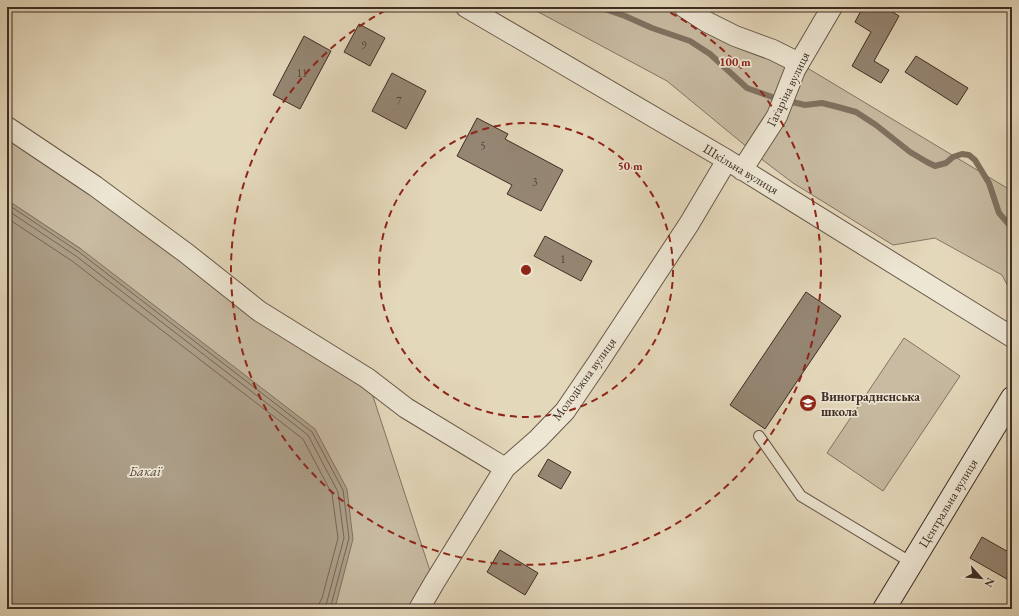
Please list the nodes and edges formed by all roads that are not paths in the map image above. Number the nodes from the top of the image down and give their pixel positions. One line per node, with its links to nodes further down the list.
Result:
1 (466, 7): 6 (street, Шкільна вулиця)
2 (684, 7): 4 (street)
3 (832, 7): 4 (street, Гагаріна вулиця)
4 (797, 66): 6 (street, Гагаріна вулиця)
5 (7, 128): 10 (street)
6 (734, 165): 7 (street, Шкільна вулиця); 10 (street, Молодіжна вулиця)
7 (1012, 336)
8 (1012, 398): 11 (street, Центральна вулиця)
9 (759, 436): 11 (lane)
10 (504, 468): 12 (street, Молодіжна вулиця)
11 (912, 563): 13 (street, Центральна вулиця)
12 (419, 609)
13 (884, 609)

